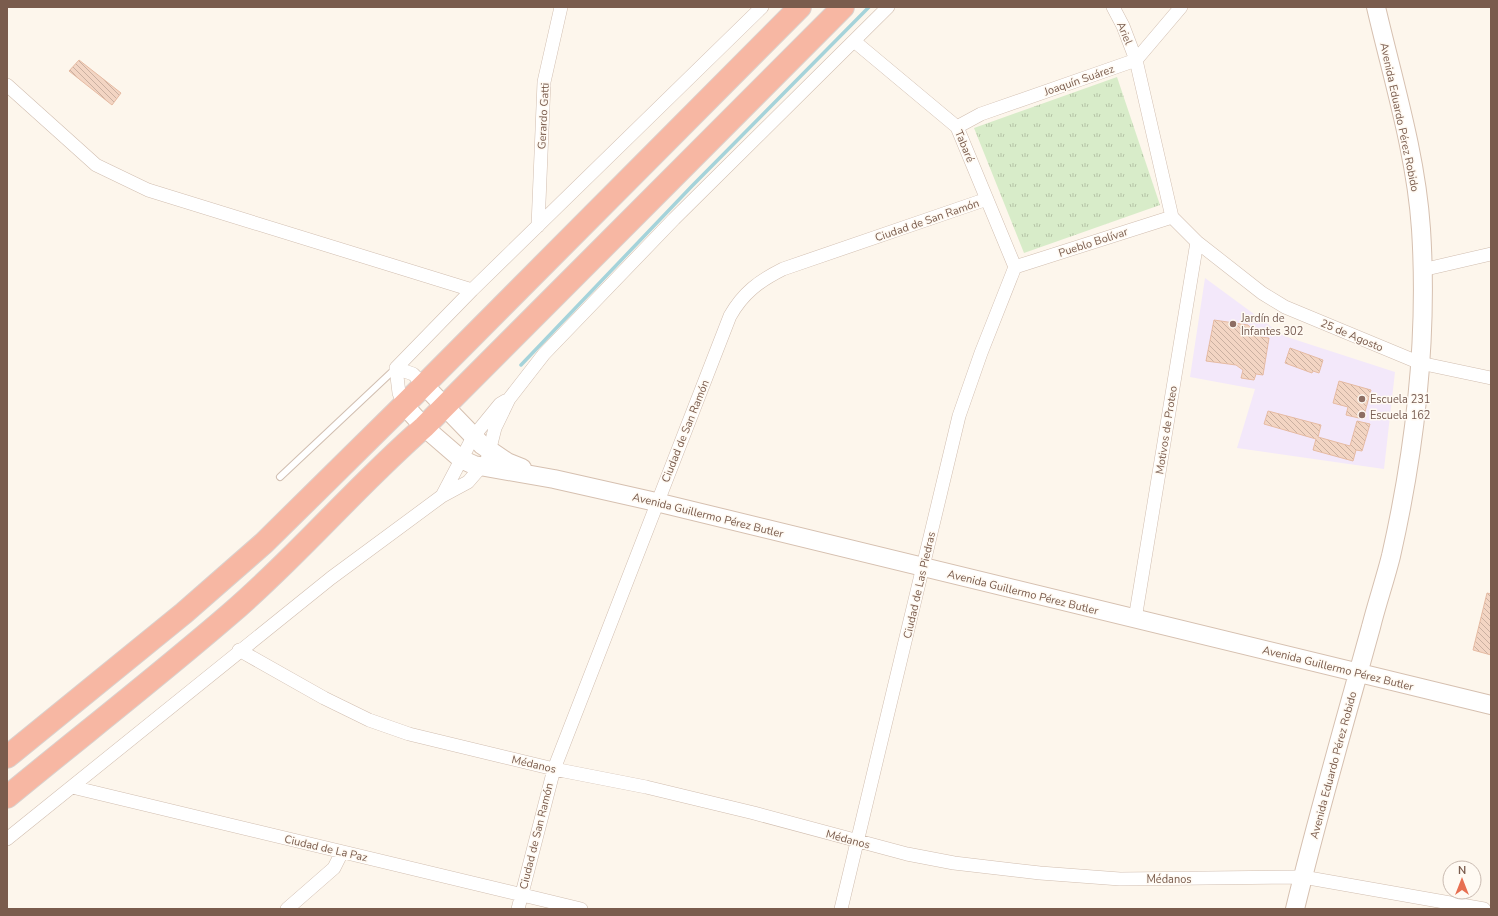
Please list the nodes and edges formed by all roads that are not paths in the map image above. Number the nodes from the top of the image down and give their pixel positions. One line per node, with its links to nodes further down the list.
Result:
1 (561, 7): 15 (street, Gerardo Gatti)
2 (762, 7): 15 (street)
3 (800, 7): 24 (highway)
4 (843, 7): 27 (highway)
5 (888, 7): 9 (street)
6 (1113, 7): 10 (street, Ariel)
7 (1180, 7): 10 (street)
8 (1376, 7): 19 (street, Avenida Eduardo Pérez Robido)
9 (854, 41): 12 (street, Tabaré); 25 (street)
10 (1136, 60): 12 (street, Joaquín Suárez); 14 (street, Ariel)
11 (7, 85): 20 (street)
12 (957, 127): 13 (street, Tabaré)
13 (987, 199): 18 (street, Tabaré); 34 (street, Ciudad de San Ramón)
14 (1172, 217): 16 (street, 25 de Agosto); 18 (street, Pueblo Bolívar)
15 (538, 226): 20 (street)
16 (1198, 242): 21 (street, 25 de Agosto); 36 (street, Motivos de Proteo)
17 (1491, 254): 19 (street)
18 (1015, 267): 35 (street, Ciudad de Las Piedras)
19 (1422, 270): 21 (street, Avenida Eduardo Pérez Robido)
20 (472, 290): 22 (street)
21 (1420, 363): 23 (street, 25 de Agosto); 38 (street, Avenida Eduardo Pérez Robido)
22 (396, 368): 24 (street); 26 (street); 32 (lane)
23 (1491, 378)
24 (424, 385): 26 (highway); 27 (street)
25 (509, 399): 29 (street); 31 (street)
26 (404, 405): 28 (street); 40 (highway)
27 (445, 406): 28 (highway); 29 (street)
28 (424, 427): 30 (street); 43 (highway)
29 (473, 437): 30 (street); 31 (street)
30 (461, 459): 31 (street, Avenida Guillermo Pérez Butler); 33 (street)
31 (486, 459): 33 (street); 34 (street, Avenida Guillermo Pérez Butler)
32 (280, 477)
33 (442, 496): 37 (street)
34 (656, 502): 35 (street, Avenida Guillermo Pérez Butler); 41 (street, Ciudad de San Ramón)
35 (924, 568): 36 (street, Avenida Guillermo Pérez Butler); 45 (street, Ciudad de Las Piedras)
36 (1135, 619): 38 (street, Avenida Guillermo Pérez Butler)
37 (239, 650): 41 (street, Médanos); 42 (street)
38 (1358, 673): 39 (street, Avenida Guillermo Pérez Butler); 47 (street, Avenida Eduardo Pérez Robido)
39 (1491, 705)
40 (7, 757)
41 (554, 769): 45 (street, Médanos); 48 (street, Ciudad de San Ramón)
42 (72, 787): 44 (street); 46 (street, Ciudad de La Paz)
43 (7, 797)
44 (7, 839)
45 (858, 842): 47 (street, Médanos); 52 (street, Ciudad de Las Piedras)
46 (342, 852): 48 (street, Ciudad de La Paz); 49 (street)
47 (1303, 877): 53 (street, Avenida Eduardo Pérez Robido); 54 (street, Médanos)
48 (521, 895): 50 (street, Ciudad de San Ramón); 51 (street, Ciudad de La Paz)
49 (287, 909)
50 (518, 909)
51 (581, 909)
52 (841, 909)
53 (1295, 909)
54 (1484, 909)

